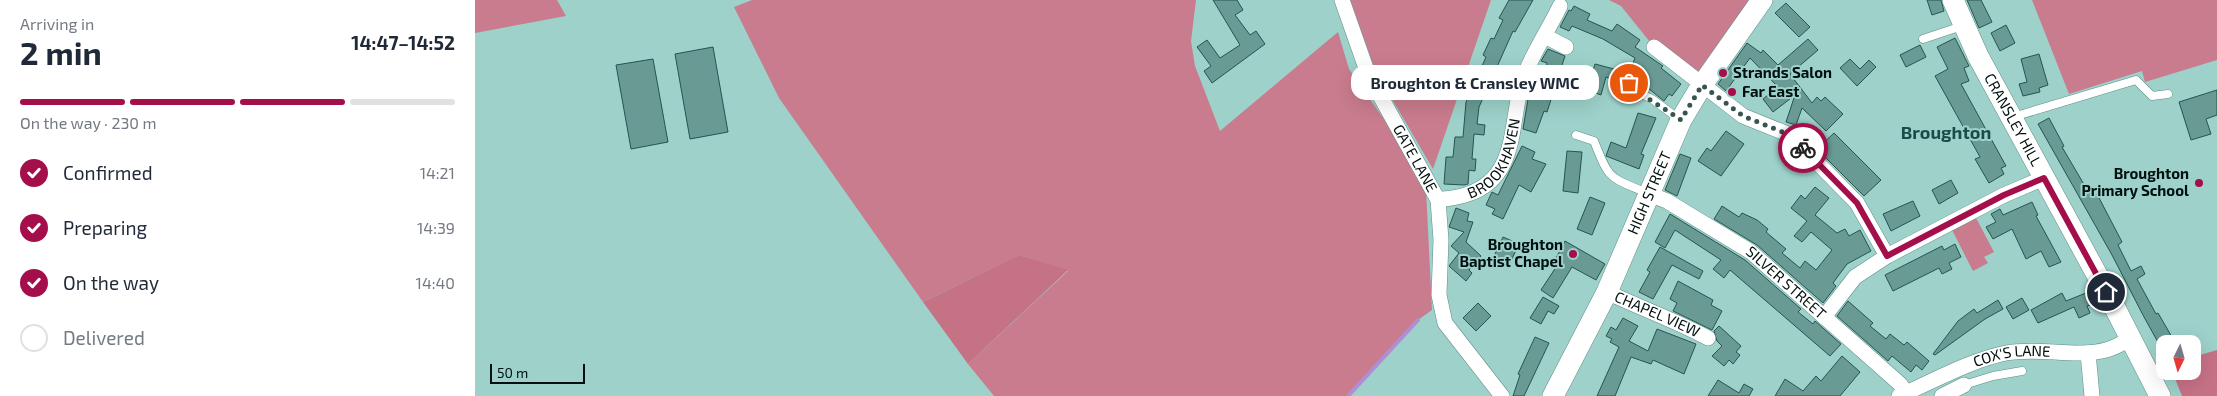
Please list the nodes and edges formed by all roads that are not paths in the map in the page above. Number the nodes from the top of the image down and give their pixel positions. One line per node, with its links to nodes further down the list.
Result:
1 (1342, 0): 18 (street, GATE LANE)
2 (1762, 0): 11 (street, HIGH STREET)
3 (1953, 0): 5 (street, CRANSLEY HILL)
4 (1560, 3): 6 (street, BROOKHAVEN)
5 (1964, 25): 7 (lane); 13 (street, CRANSLEY HILL)
6 (1545, 36): 8 (street); 18 (street, BROOKHAVEN)
7 (1923, 39)
8 (1566, 47)
9 (1654, 47): 11 (street)
10 (1629, 83): 14 (lane)
11 (1702, 85): 14 (street, HIGH STREET); 19 (street)
12 (2168, 94): 13 (lane)
13 (2011, 117): 16 (street, CRANSLEY HILL)
14 (1681, 120): 17 (street, HIGH STREET)
15 (1575, 135): 17 (lane)
16 (2044, 178): 19 (street); 23 (street, CRANSLEY HILL)
17 (1649, 194): 20 (street, HIGH STREET); 21 (street, SILVER STREET)
18 (1438, 200): 28 (street, GATE LANE)
19 (1887, 256): 21 (street)
20 (1607, 292): 22 (street, CHAPEL VIEW); 29 (street, HIGH STREET)
21 (1824, 317): 27 (street, SILVER STREET)
22 (1707, 338)
23 (2130, 339): 24 (street, COX'S LANE); 32 (street, CRANSLEY HILL)
24 (2088, 353): 27 (street, COX'S LANE); 31 (street)
25 (2022, 371): 26 (lane)
26 (1964, 385): 30 (street)
27 (1903, 394)
28 (1502, 396)
29 (1553, 396)
30 (1943, 396)
31 (2092, 396)
32 (2159, 396)

